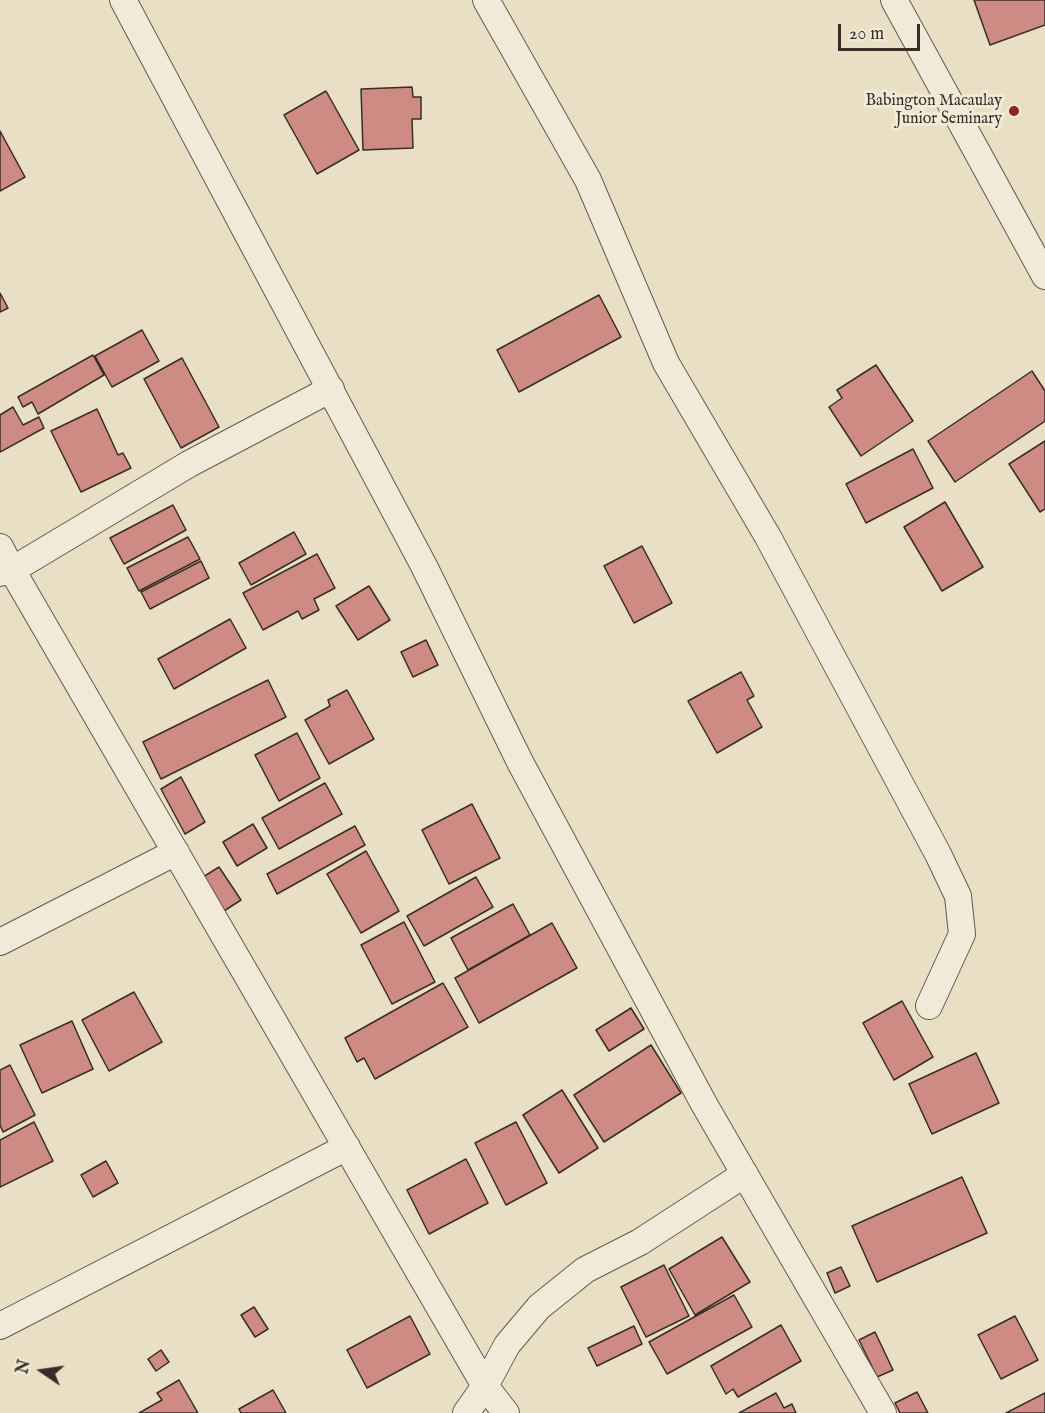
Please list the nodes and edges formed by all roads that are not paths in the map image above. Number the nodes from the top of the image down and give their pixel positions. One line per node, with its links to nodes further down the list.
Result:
1 (123, 0): 5 (street)
2 (486, 0): 10 (street)
3 (894, 0): 4 (street)
4 (1045, 276)
5 (331, 389): 7 (street); 12 (street)
6 (0, 547): 7 (street)
7 (6, 571): 8 (street)
8 (176, 852): 9 (street); 11 (street)
9 (0, 942)
10 (929, 1006)
11 (346, 1147): 13 (street); 14 (street)
12 (745, 1174): 14 (street); 17 (street)
13 (0, 1326)
14 (486, 1386): 15 (street); 16 (street)
15 (466, 1413)
16 (506, 1413)
17 (883, 1413)

